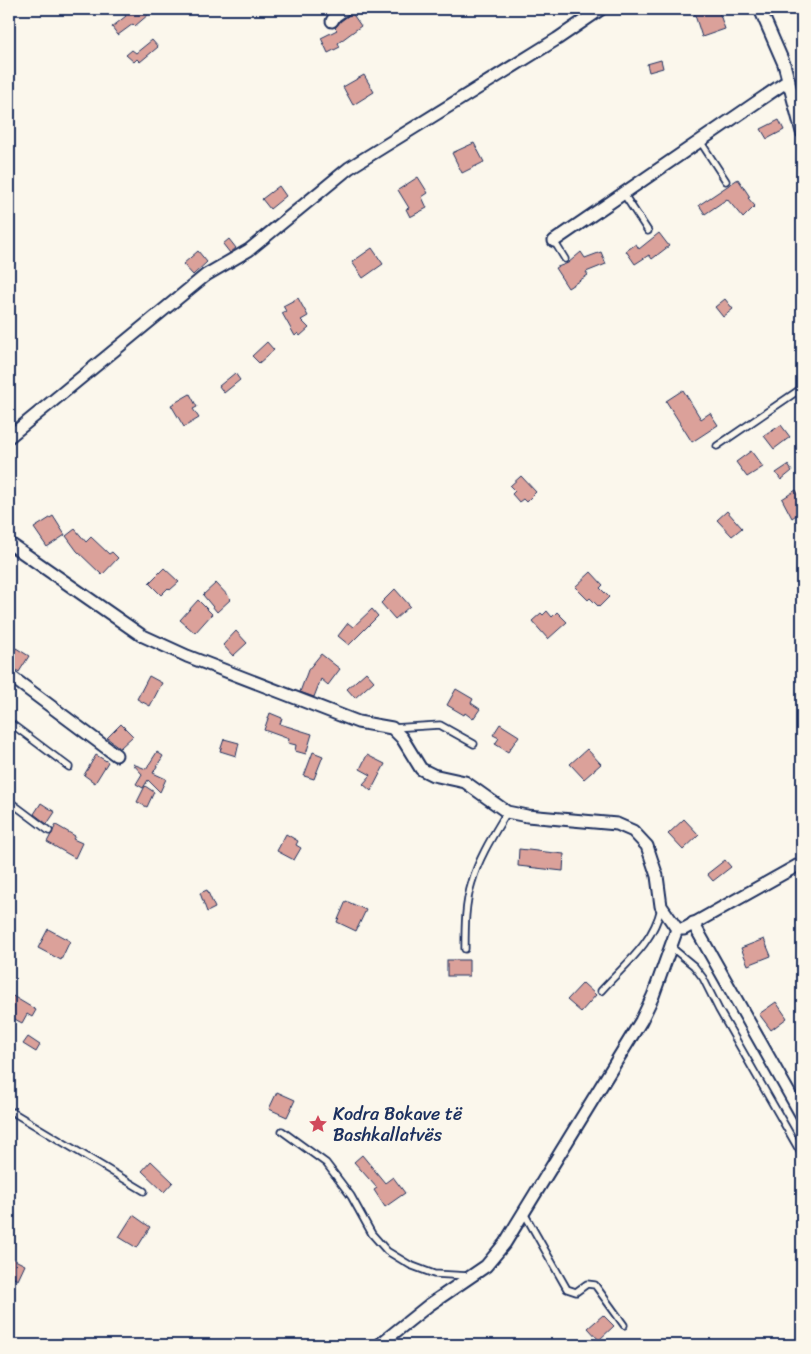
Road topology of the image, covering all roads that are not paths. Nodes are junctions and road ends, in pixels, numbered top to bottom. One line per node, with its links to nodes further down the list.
1 (345, 9): 4 (street)
2 (601, 9): 14 (street)
3 (760, 9): 5 (street)
4 (332, 21)
5 (789, 80): 6 (street); 7 (street)
6 (802, 132)
7 (700, 140): 8 (lane); 9 (street)
8 (726, 181)
9 (623, 194): 10 (lane); 11 (street)
10 (648, 231)
11 (554, 241): 12 (lane)
12 (565, 259)
13 (802, 388): 15 (lane)
14 (9, 437)
15 (717, 446)
16 (9, 543): 19 (street)
17 (9, 674): 21 (street)
18 (9, 722): 22 (lane)
19 (392, 728): 20 (lane); 24 (street)
20 (474, 744)
21 (116, 755)
22 (68, 767)
23 (9, 801): 25 (lane)
24 (507, 812): 27 (street); 31 (lane)
25 (49, 831)
26 (802, 863): 28 (street)
27 (661, 906): 29 (street); 32 (lane)
28 (694, 923): 29 (street); 34 (street)
29 (677, 929): 30 (street)
30 (671, 946): 36 (lane); 38 (street)
31 (464, 948)
32 (601, 991)
33 (9, 1110): 37 (lane)
34 (802, 1116)
35 (282, 1131): 39 (lane)
36 (802, 1155)
37 (144, 1191)
38 (523, 1211): 39 (street); 40 (lane)
39 (474, 1276): 41 (street)
40 (624, 1325)
41 (379, 1345)

